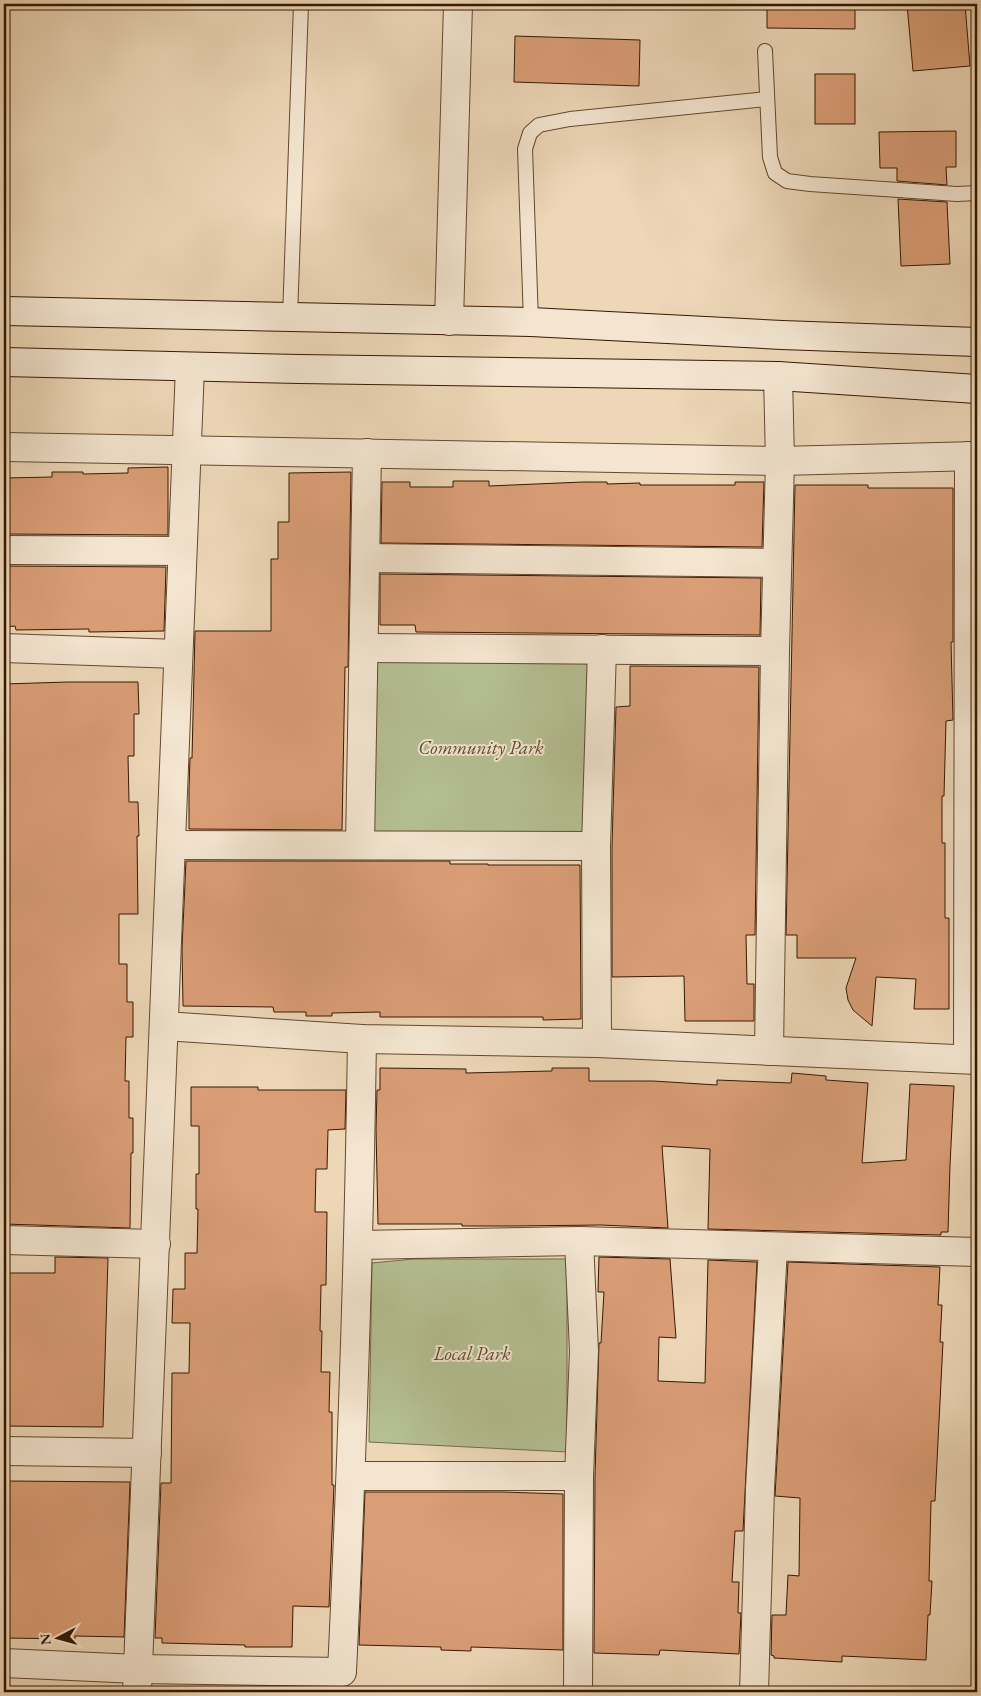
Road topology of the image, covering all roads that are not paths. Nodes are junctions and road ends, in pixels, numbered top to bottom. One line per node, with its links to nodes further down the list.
1 (301, 4): 7 (lane)
2 (458, 4): 8 (street)
3 (765, 51): 4 (lane)
4 (767, 99): 5 (lane); 9 (lane)
5 (977, 193)
6 (4, 312): 7 (street)
7 (290, 318): 8 (street)
8 (449, 321): 9 (street)
9 (531, 322): 10 (street)
10 (977, 342)
11 (4, 362): 12 (street)
12 (190, 367): 13 (street); 16 (street)
13 (778, 376): 14 (street); 19 (street)
14 (977, 389)
15 (4, 447): 16 (street)
16 (187, 450): 17 (street); 21 (street)
17 (367, 453): 19 (street); 22 (street)
18 (973, 456): 19 (street); 36 (street)
19 (780, 461): 23 (street)
20 (4, 550): 21 (street)
21 (182, 551): 28 (street)
22 (366, 558): 23 (street); 25 (street)
23 (777, 563): 27 (street)
24 (4, 648): 28 (street)
25 (364, 648): 26 (street); 30 (street)
26 (602, 650): 27 (street); 31 (street)
27 (775, 651): 35 (street)
28 (178, 654): 29 (street)
29 (172, 845): 30 (street); 32 (street)
30 (360, 845): 31 (street)
31 (596, 846): 34 (street)
32 (164, 1026): 33 (street); 39 (street)
33 (362, 1039): 34 (street); 40 (street)
34 (596, 1043): 35 (street)
35 (769, 1051): 36 (street)
36 (973, 1060)
37 (4, 1240): 39 (street)
38 (580, 1241): 40 (street); 41 (street); 46 (street)
39 (156, 1244): 44 (street)
40 (358, 1245): 45 (street)
41 (773, 1247): 42 (street); 50 (street)
42 (977, 1252)
43 (4, 1450): 44 (street)
44 (148, 1453): 48 (street)
45 (351, 1476): 46 (street); 48 (street)
46 (579, 1476): 49 (street)
47 (4, 1663): 48 (street)
48 (137, 1680)
49 (578, 1692)
50 (754, 1692)

